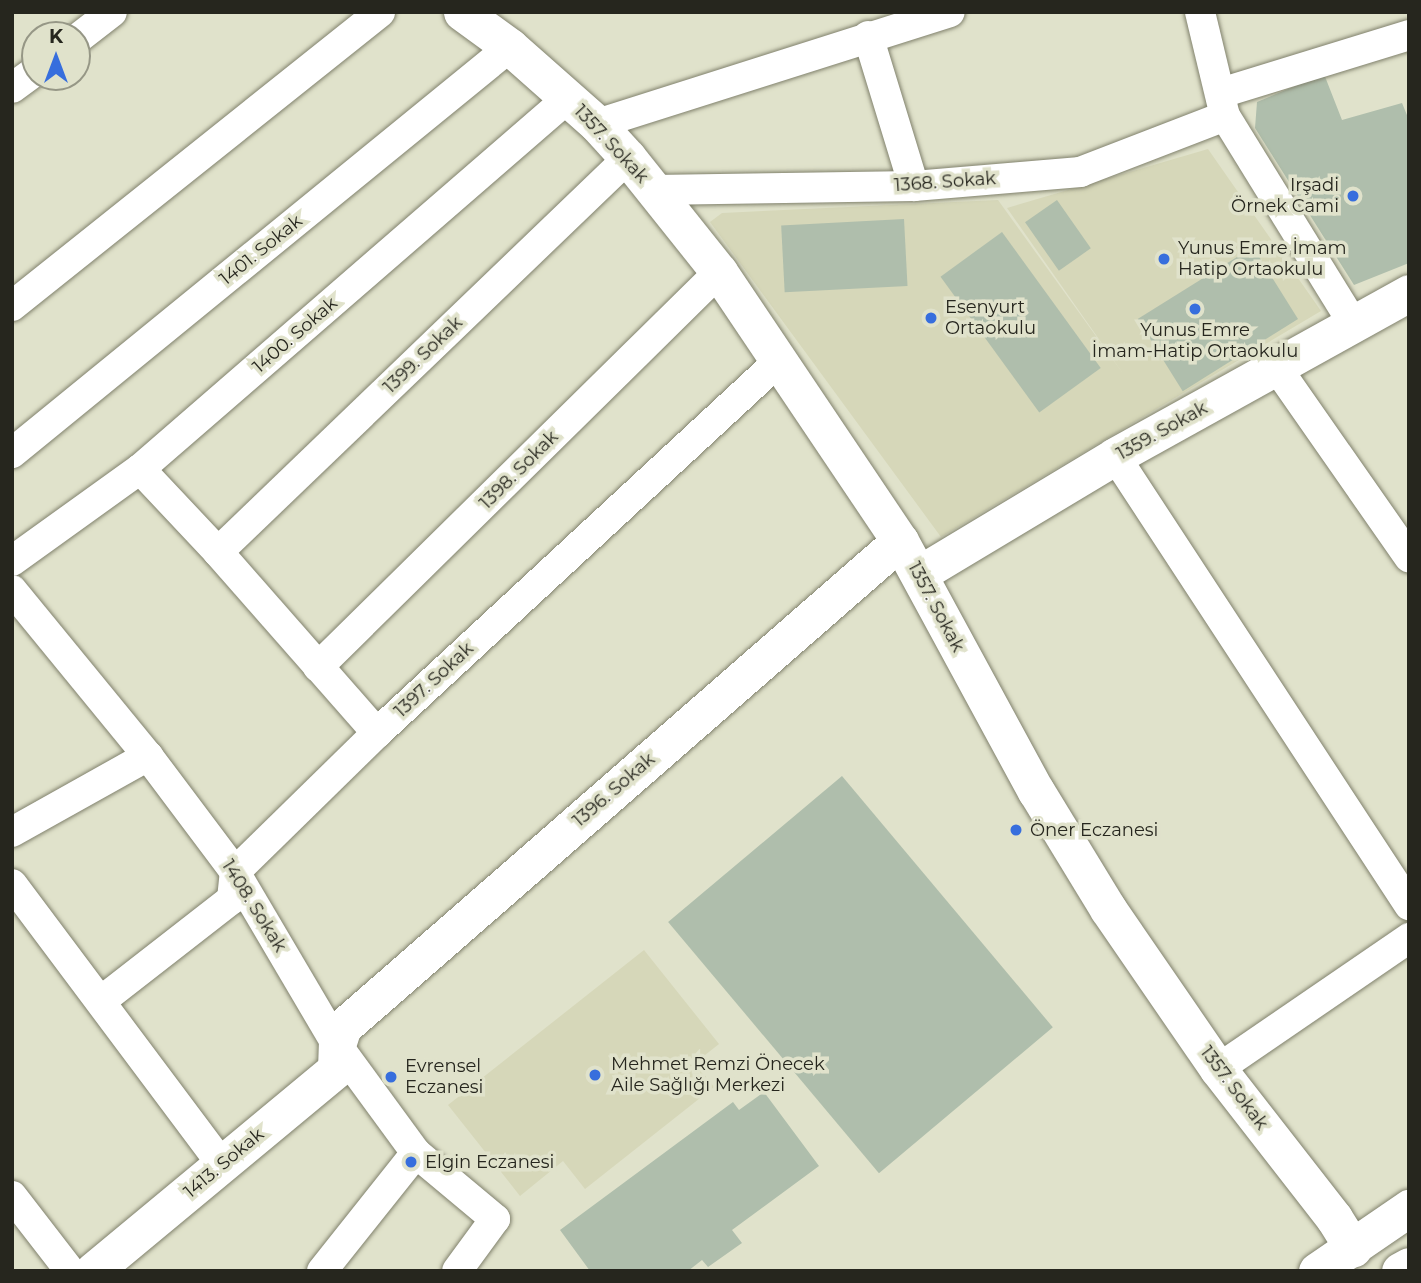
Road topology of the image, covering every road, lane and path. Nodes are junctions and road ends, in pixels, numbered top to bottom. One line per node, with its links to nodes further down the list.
1 (112, 12): 6 (street)
2 (380, 12): 18 (street)
3 (462, 12): 9 (street, 1357. Sokak)
4 (950, 12): 8 (street)
5 (1200, 12): 11 (street)
6 (91, 28)
7 (1409, 35): 11 (street, 1368. Sokak)
8 (868, 36): 12 (street); 14 (street)
9 (510, 47): 10 (street, 1357. Sokak); 22 (street, 1401. Sokak)
10 (568, 98): 12 (street, 1357. Sokak); 24 (street, 1400. Sokak)
11 (1223, 105): 14 (street, 1368. Sokak); 19 (street)
12 (597, 124): 13 (street, 1357. Sokak)
13 (628, 158): 15 (street, 1357. Sokak); 26 (street, 1399. Sokak)
14 (914, 186): 15 (street, 1368. Sokak)
15 (653, 190): 16 (street, 1357. Sokak)
16 (719, 272): 20 (street, 1357. Sokak); 31 (street, 1398. Sokak)
17 (1408, 295): 19 (street, 1359. Sokak)
18 (12, 306)
19 (1353, 323): 21 (street, 1359. Sokak)
20 (779, 360): 25 (street, 1357. Sokak); 32 (street, 1397. Sokak)
21 (1277, 368): 23 (street, 1359. Sokak); 27 (street)
22 (12, 453)
23 (1115, 456): 29 (street, 1359. Sokak); 37 (street)
24 (140, 469): 26 (street); 28 (street, 1400. Sokak)
25 (900, 541): 29 (street, 1357. Sokak); 40 (street, 1396. Sokak)
26 (218, 552): 31 (street)
27 (1409, 557)
28 (12, 561)
29 (919, 574): 41 (street, 1357. Sokak)
30 (12, 590): 33 (street, 1408. Sokak)
31 (318, 667): 32 (street)
32 (377, 733): 35 (street, 1397. Sokak)
33 (148, 756): 34 (street); 35 (street, 1408. Sokak)
34 (12, 832)
35 (235, 872): 39 (street, 1397. Sokak); 40 (street, 1408. Sokak)
36 (12, 884): 39 (street)
37 (1409, 905)
38 (1409, 937): 41 (street)
39 (100, 1001): 43 (street)
40 (337, 1045): 42 (street, 1408. Sokak); 43 (street, 1413. Sokak)
41 (1218, 1069): 46 (street, 1357. Sokak)
42 (416, 1153): 50 (street); 51 (street, 1408. Sokak)
43 (222, 1165): 49 (street, 1413. Sokak)
44 (1409, 1208): 46 (street)
45 (17, 1213): 48 (street)
46 (1353, 1248): 52 (street)
47 (1409, 1266): 53 (street)
48 (70, 1271)
49 (93, 1271)
50 (322, 1271)
51 (457, 1271)
52 (1317, 1271)
53 (1400, 1271)

